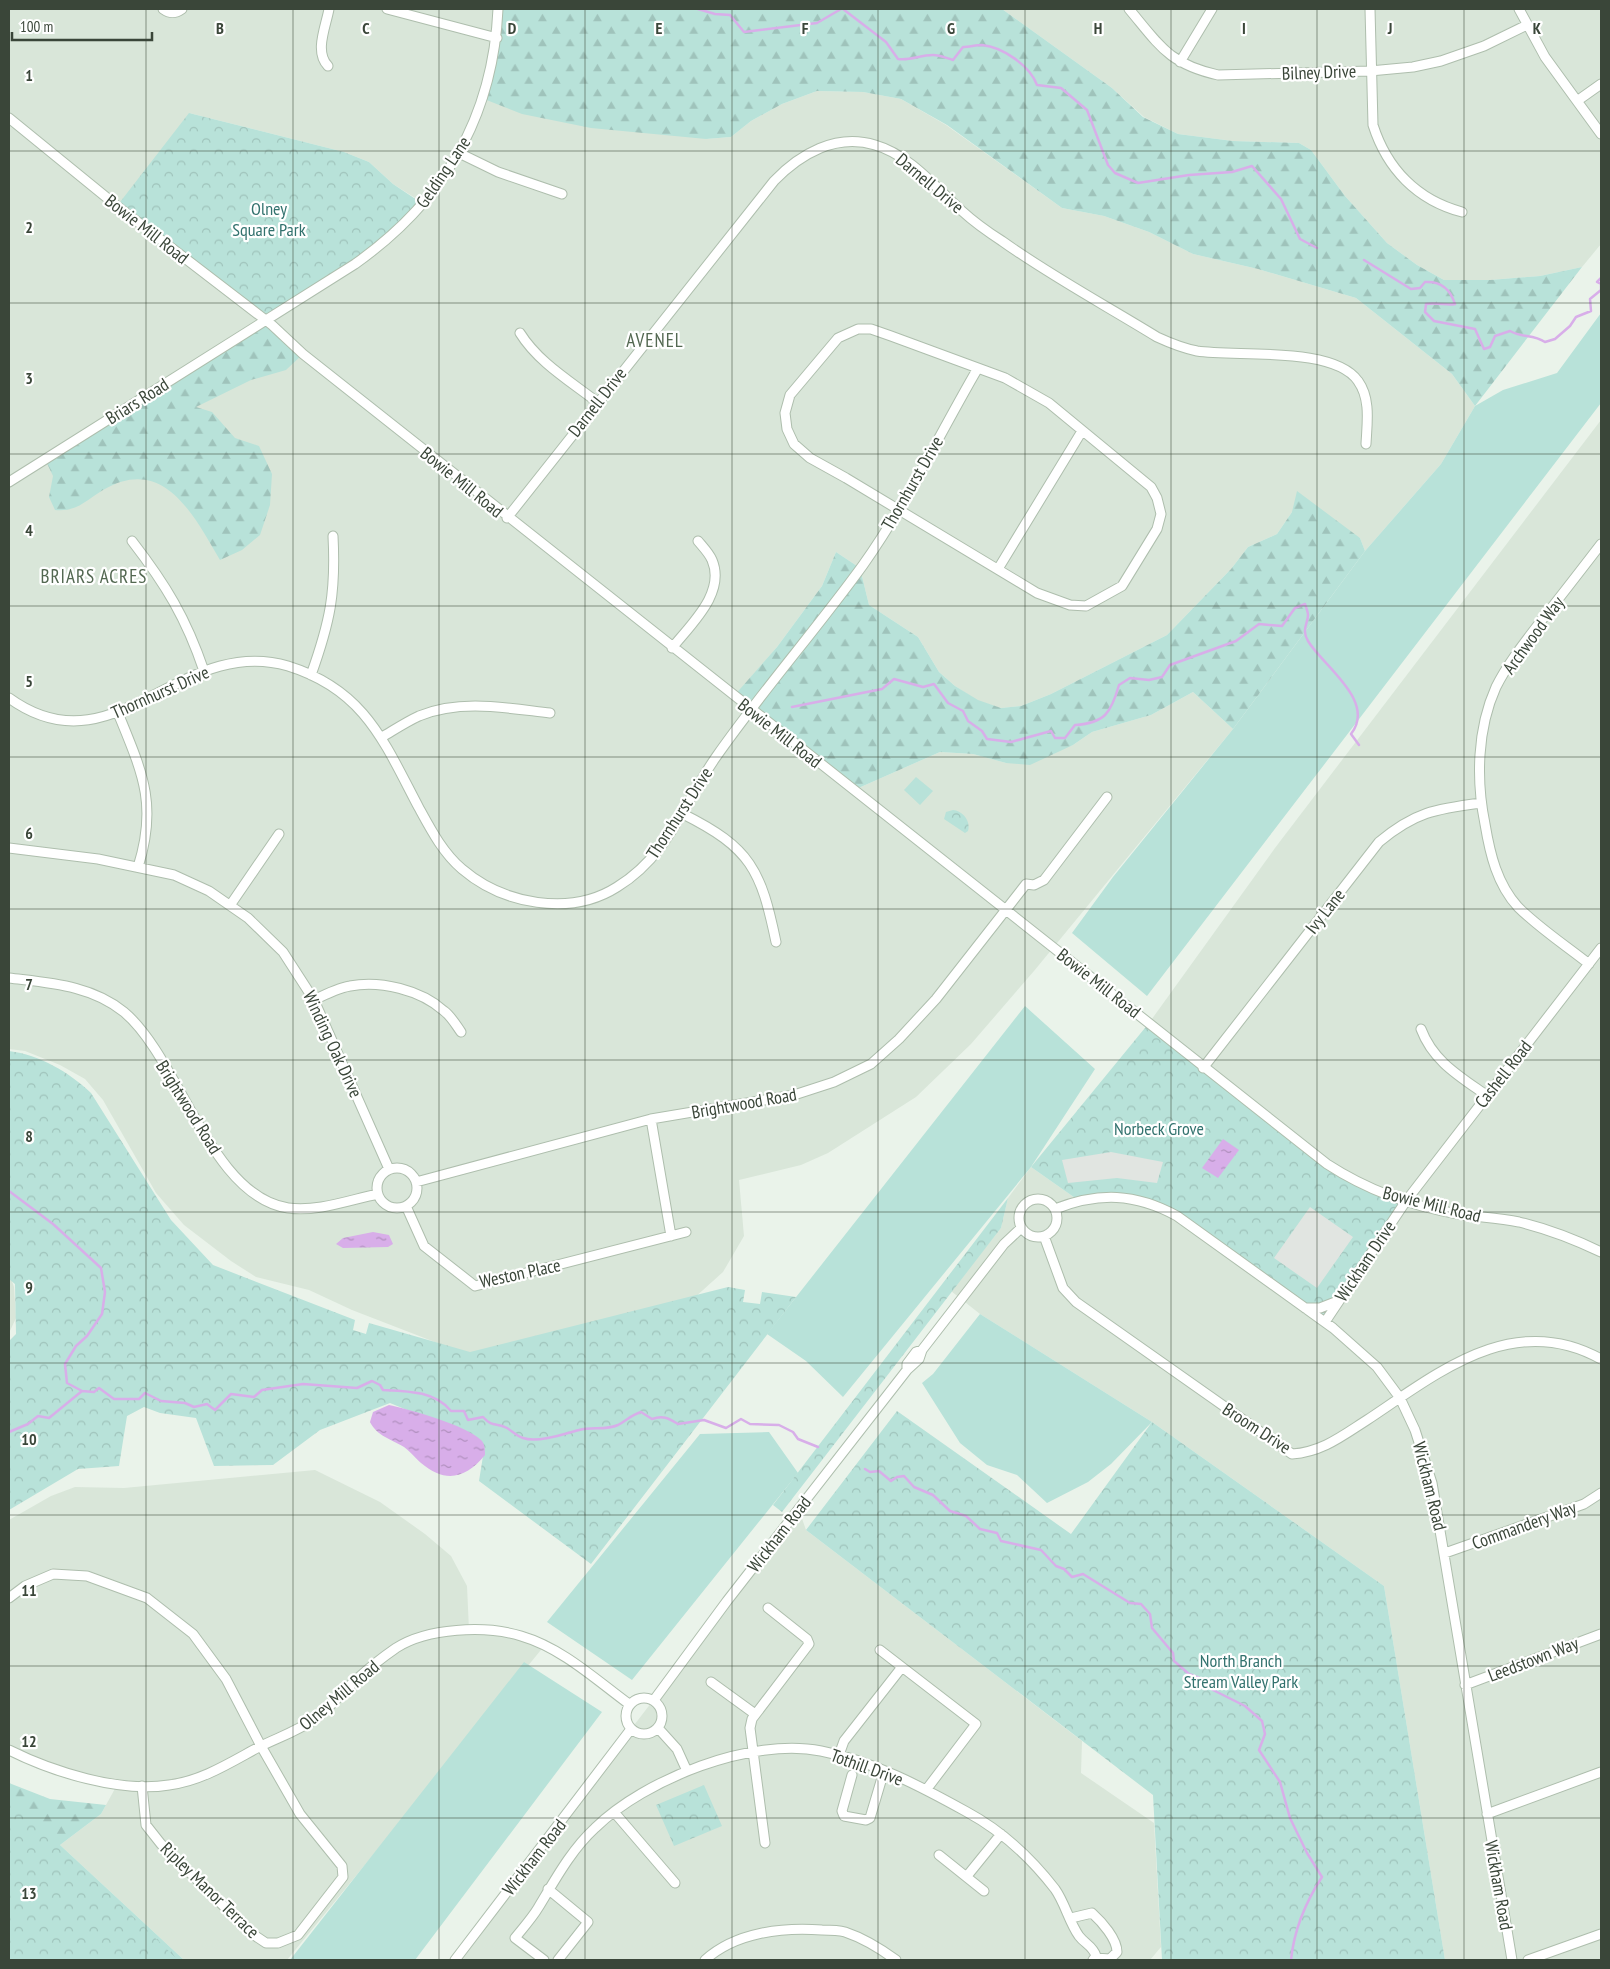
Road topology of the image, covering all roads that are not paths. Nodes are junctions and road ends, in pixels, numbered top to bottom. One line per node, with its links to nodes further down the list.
1 (163, 9): 2 (street)
2 (182, 9)
3 (330, 9): 13 (street)
4 (387, 9): 11 (street)
5 (498, 9): 11 (street, Gelding Lane)
6 (1130, 9): 12 (street, Bilney Drive)
7 (1212, 9): 12 (street)
8 (1370, 9): 14 (street)
9 (1519, 9): 10 (street)
10 (1527, 26): 14 (street, Bilney Drive); 16 (street)
11 (497, 38): 19 (street, Gelding Lane)
12 (1180, 62): 14 (street, Bilney Drive)
13 (328, 66)
14 (1370, 71): 21 (street)
15 (1601, 84): 16 (street)
16 (1577, 101): 18 (street)
17 (9, 118): 22 (street, Bowie Mill Road)
18 (1601, 134)
19 (459, 153): 20 (street); 22 (street, Gelding Lane)
20 (562, 194)
21 (1462, 212)
22 (264, 320): 28 (street, Briars Road); 30 (street, Bowie Mill Road)
23 (520, 333): 25 (street)
24 (978, 368): 26 (street); 29 (street, Thornhurst Drive); 29 (street)
25 (597, 402): 27 (street, Darnell Drive); 30 (street, Darnell Drive)
26 (1082, 431): 35 (street); 35 (street)
27 (1366, 444)
28 (9, 482)
29 (898, 509): 35 (street); 40 (street, Thornhurst Drive)
30 (507, 518): 36 (street, Bowie Mill Road)
31 (333, 536): 38 (street)
32 (698, 541): 36 (street)
33 (132, 542): 37 (street)
34 (1601, 544): 45 (street, Archwood Way)
35 (998, 569)
36 (672, 648): 40 (street, Bowie Mill Road)
37 (204, 670): 38 (street, Thornhurst Drive); 42 (street, Thornhurst Drive)
38 (311, 675): 43 (street, Thornhurst Drive)
39 (9, 698): 42 (street, Thornhurst Drive)
40 (750, 710): 46 (street, Thornhurst Drive); 51 (street, Bowie Mill Road)
41 (550, 712): 43 (street)
42 (118, 713): 49 (street)
43 (382, 737): 46 (street, Thornhurst Drive)
44 (1107, 797): 51 (street, Brightwood Road)
45 (1481, 803): 54 (street, Archwood Way); 59 (street, Ivy Lane)
46 (683, 814): 52 (street)
47 (279, 834): 50 (street)
48 (9, 848): 49 (street, Winding Oak Drive)
49 (138, 867): 50 (street, Winding Oak Drive)
50 (231, 904): 56 (street, Winding Oak Drive)
51 (1005, 910): 59 (street, Bowie Mill Road); 61 (street, Brightwood Road)
52 (776, 942)
53 (1601, 948): 54 (street, Cashell Road)
54 (1589, 964): 60 (street, Cashell Road)
55 (9, 978): 64 (street, Brightwood Road)
56 (314, 1000): 58 (street); 62 (street, Winding Oak Drive)
57 (1421, 1029): 60 (street)
58 (461, 1032)
59 (1203, 1068): 65 (street, Bowie Mill Road)
60 (1486, 1095): 65 (street, Cashell Road)
61 (651, 1119): 63 (street, Brightwood Road); 70 (street)
62 (389, 1169): 63 (street); 64 (street)
63 (416, 1182): 66 (street)
64 (378, 1194): 66 (street)
65 (1406, 1201): 72 (street, Bowie Mill Road); 73 (street, Wickham Drive)
66 (406, 1206): 70 (street, Weston Place)
67 (1055, 1209): 68 (street); 71 (street); 74 (street, Wickham Road)
68 (1021, 1228): 71 (street); 87 (street, Wickham Road)
69 (686, 1232): 70 (street, Weston Place)
70 (671, 1236)
71 (1044, 1236): 77 (street, Broom Drive)
72 (1601, 1252)
73 (1340, 1299): 74 (street); 75 (street, Wickham Drive)
74 (1305, 1308): 75 (street, Wickham Road)
75 (1325, 1322): 77 (street, Wickham Road)
76 (1601, 1359): 77 (street, Broom Drive)
77 (1400, 1398): 79 (street, Wickham Road)
78 (1601, 1493): 79 (street, Commandery Way)
79 (1445, 1553): 86 (street, Wickham Road)
80 (9, 1598): 92 (street, Ripley Manor Terrace)
81 (768, 1608): 89 (street)
82 (1601, 1634): 86 (street, Leedstown Way)
83 (880, 1650): 84 (street)
84 (902, 1667): 95 (street); 101 (street)
85 (711, 1682): 89 (street)
86 (1465, 1685): 103 (street, Wickham Road)
87 (654, 1700): 88 (street); 90 (street)
88 (629, 1704): 91 (street); 92 (street, Olney Mill Road)
89 (755, 1714): 94 (street)
90 (658, 1728): 91 (street); 96 (street)
91 (631, 1730): 114 (street, Wickham Road)
92 (261, 1746): 100 (street, Olney Mill Road); 100 (street, Ripley Manor Terrace)
93 (9, 1750): 100 (street, Olney Mill Road)
94 (753, 1753): 95 (street, Tothill Drive); 96 (street, Tothill Drive); 105 (street)
95 (839, 1755): 97 (street, Tothill Drive)
96 (687, 1771): 102 (street, Tothill Drive)
97 (884, 1771): 99 (street); 101 (street, Tothill Drive)
98 (1601, 1772): 103 (street)
99 (852, 1775)
100 (142, 1786)
101 (926, 1790): 104 (street, Tothill Drive)
102 (614, 1812): 108 (street); 109 (street, Tothill Drive)
103 (1487, 1814): 119 (street, Wickham Road)
104 (1001, 1834): 107 (street); 111 (street, Tothill Drive)
105 (765, 1843)
106 (939, 1855): 107 (street)
107 (967, 1876): 110 (street)
108 (675, 1883)
109 (548, 1889): 115 (street, Tothill Drive); 116 (street)
110 (984, 1891)
111 (1070, 1918): 113 (street, Tothill Drive); 113 (street)
112 (1601, 1934): 120 (street)
113 (1094, 1959)
114 (455, 1960)
115 (544, 1960)
116 (558, 1960)
117 (705, 1960): 118 (street)
118 (896, 1960)
119 (1512, 1960)
120 (1528, 1960)

